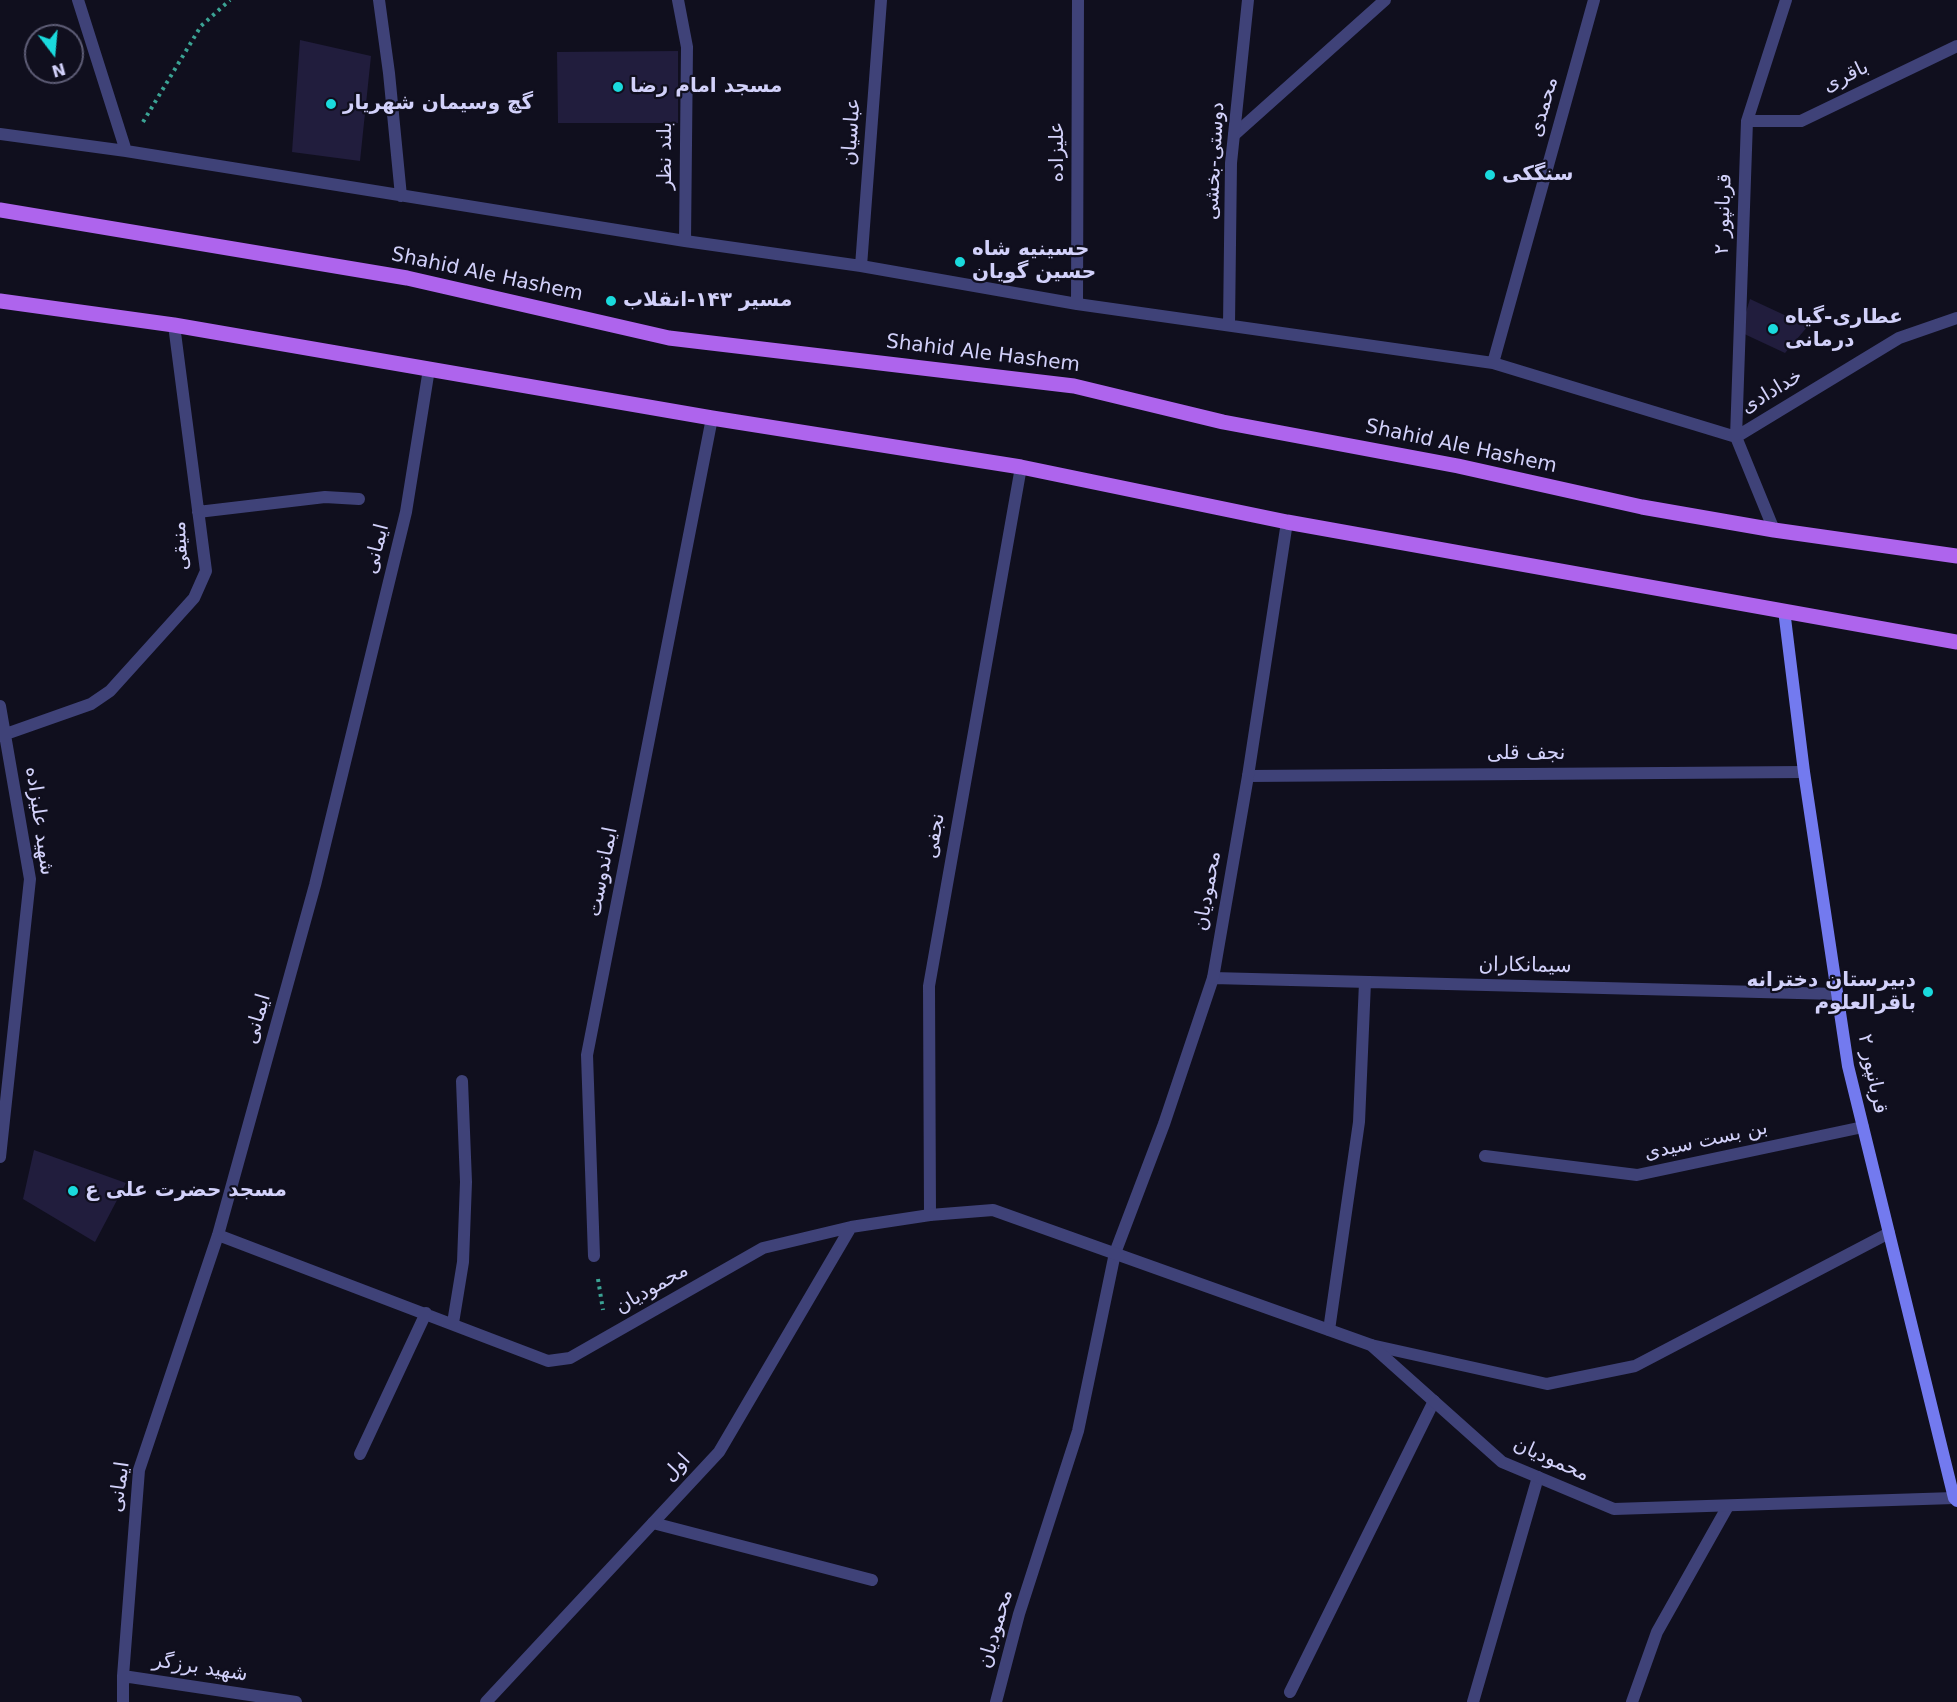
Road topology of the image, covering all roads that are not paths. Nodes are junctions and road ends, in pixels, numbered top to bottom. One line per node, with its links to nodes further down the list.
1 (78, 0): 14 (street)
2 (379, 0): 15 (street)
3 (678, 0): 17 (street, بلند نظر)
4 (881, 0): 18 (street, عباسیان)
5 (1078, 0): 20 (street, علیزاده)
6 (1248, 0): 13 (street, دوستی-بخشی)
7 (1385, 0): 13 (street)
8 (1594, 0): 24 (street, محمدی)
9 (1786, 0): 11 (street, قربانپور ۲)
10 (1957, 46): 11 (street, باقری)
11 (1747, 122): 27 (street, قربانپور ۲)
12 (0, 134): 14 (street)
13 (1234, 135): 23 (street, دوستی-بخشی)
14 (126, 151): 15 (street)
15 (401, 196): 17 (street)
16 (0, 210): 32 (main road, Shahid Ale Hashem)
17 (685, 241): 18 (street)
18 (861, 266): 20 (street)
19 (0, 301): 22 (main road)
20 (1077, 304): 23 (street)
21 (1957, 318): 27 (street, خدادادی)
22 (174, 325): 25 (main road); 30 (street, منیقی)
23 (1229, 326): 24 (street)
24 (1492, 363): 27 (street)
25 (429, 369): 26 (main road); 50 (street, ایمانی)
26 (712, 418): 28 (main road); 52 (street, ایماندوست)
27 (1736, 436): 32 (street)
28 (1021, 467): 31 (main road); 47 (street, نجفی)
29 (359, 499): 30 (street)
30 (198, 512): 37 (street, منیقی)
31 (1287, 522): 34 (main road); 39 (street, محمودیان)
32 (1774, 530): 33 (main road, Shahid Ale Hashem)
33 (1957, 556)
34 (1784, 610): 35 (main road); 38 (street, قربانپور ۲)
35 (1957, 642)
36 (0, 706): 37 (street, شهید علیزاده)
37 (3, 735): 46 (street, شهید علیزاده)
38 (1804, 771): 39 (street, نجف قلی); 42 (street, قربانپور ۲)
39 (1248, 776): 40 (street, محمودیان)
40 (1213, 978): 41 (street, سیمانکاران); 51 (street, محمودیان)
41 (1365, 982): 42 (street, سیمانکاران); 55 (street)
42 (1837, 994): 44 (street, قربانپور ۲)
43 (462, 1080): 54 (street)
44 (1863, 1127): 45 (street, بن بست سیدی); 49 (street, قربانپور ۲)
45 (1485, 1156)
46 (0, 1157)
47 (930, 1215): 48 (street, محمودیان); 51 (street, محمودیان)
48 (851, 1227): 54 (street, محمودیان); 62 (street, اول)
49 (1889, 1233): 56 (street); 60 (street, قربانپور ۲)
50 (218, 1235): 53 (street, محمودیان); 64 (street, ایمانی)
51 (1115, 1253): 55 (street, محمودیان); 69 (street, محمودیان)
52 (594, 1256)
53 (426, 1313): 54 (street, محمودیان); 58 (street)
54 (453, 1323)
55 (1329, 1330): 56 (street, محمودیان)
56 (1371, 1345): 57 (street, محمودیان)
57 (1434, 1401): 59 (street, محمودیان); 65 (street)
58 (360, 1454)
59 (1538, 1477): 61 (street, محمودیان); 70 (street)
60 (1956, 1499): 61 (street, محمودیان)
61 (1728, 1506): 71 (street)
62 (653, 1523): 63 (street); 68 (street, اول)
63 (873, 1580)
64 (123, 1676): 66 (street, شهید برزگر); 67 (street, شهید برزگر)
65 (1290, 1692)
66 (123, 1702)
67 (296, 1702)
68 (486, 1702)
69 (996, 1702)
70 (1473, 1702)
71 (1632, 1702)

